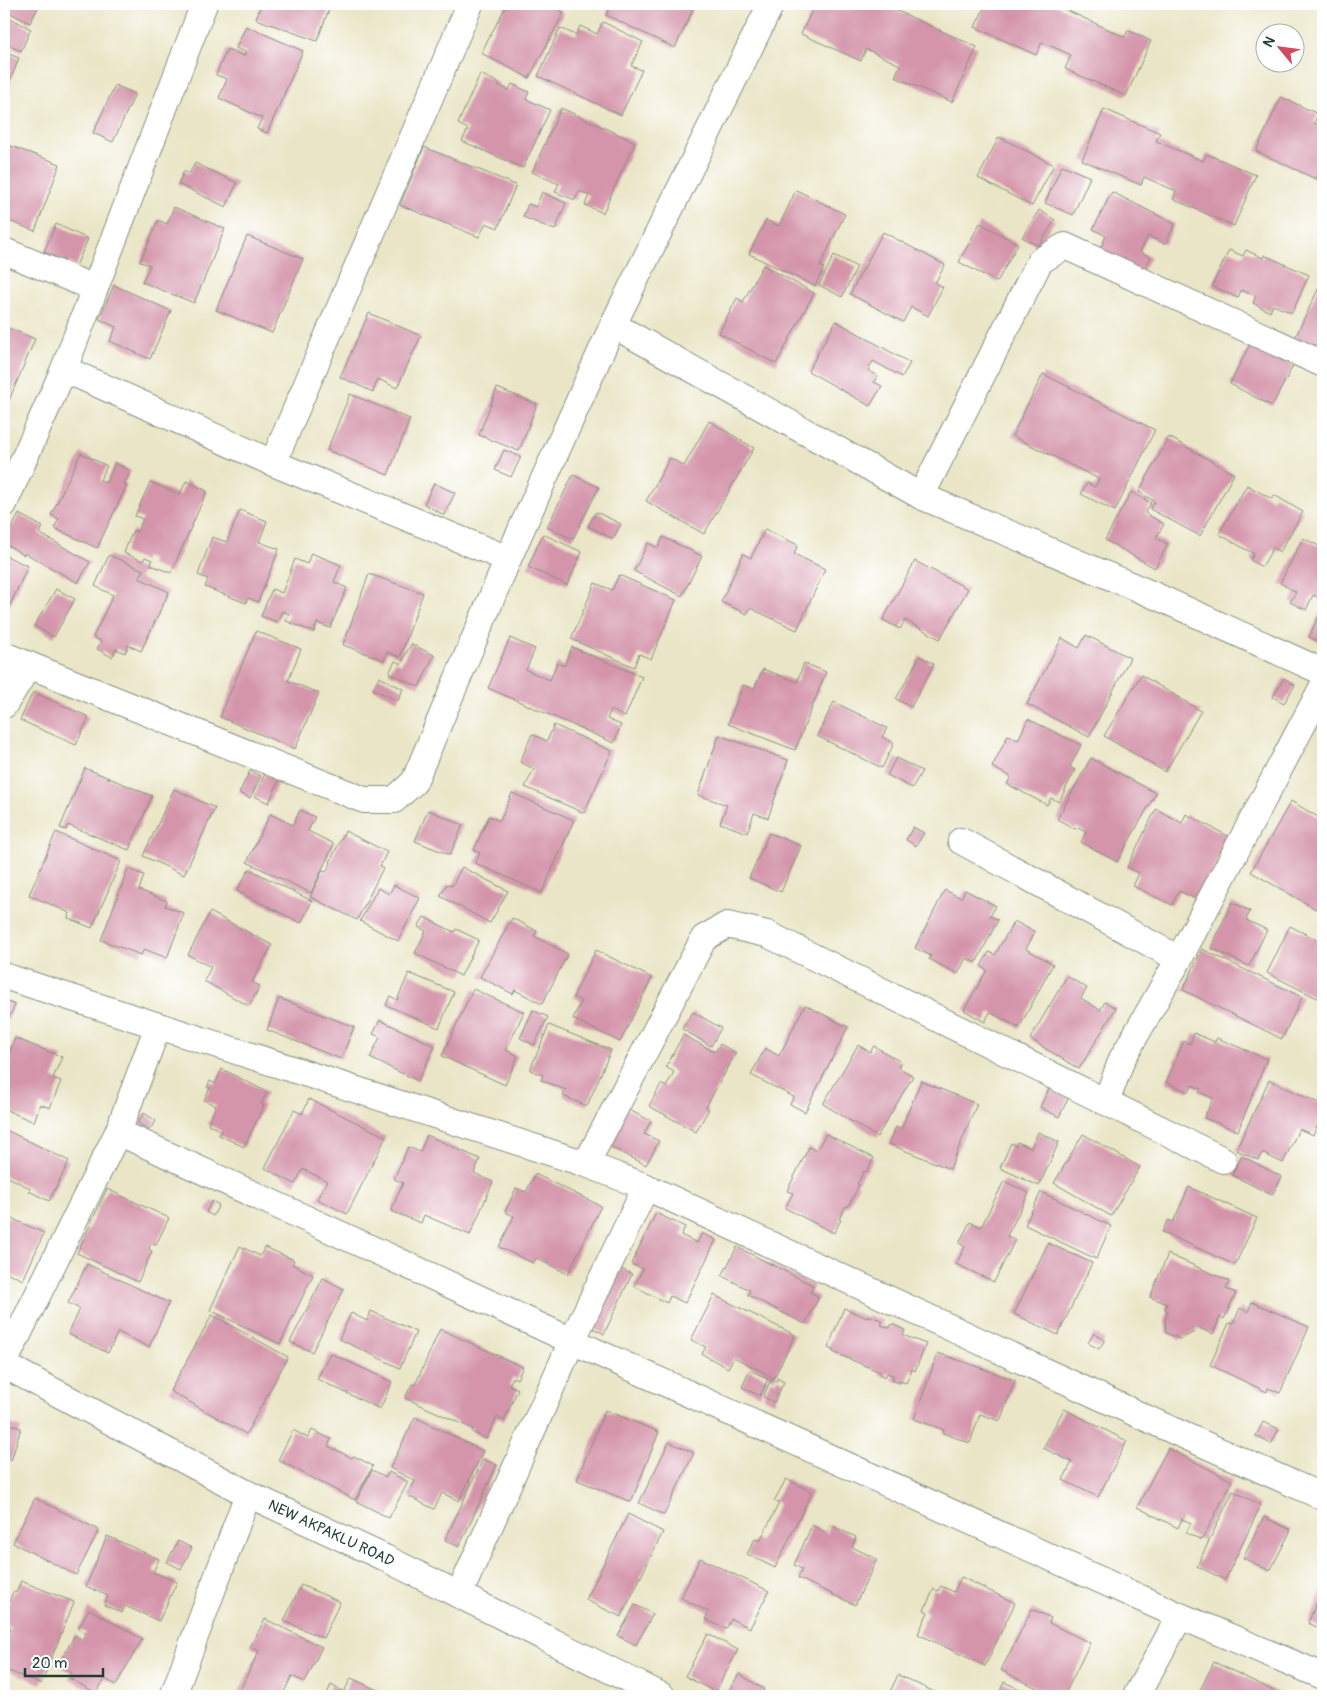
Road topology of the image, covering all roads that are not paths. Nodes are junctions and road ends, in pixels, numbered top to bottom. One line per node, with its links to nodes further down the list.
1 (204, 4): 5 (street)
2 (470, 4): 9 (street)
3 (771, 4): 6 (street)
4 (4, 251): 5 (street)
5 (94, 288): 8 (street)
6 (613, 325): 10 (street); 12 (street)
7 (1323, 364): 10 (street)
8 (64, 369): 9 (street); 11 (street)
9 (273, 463): 12 (street)
10 (921, 496): 15 (street)
11 (4, 504)
12 (508, 559): 14 (street)
13 (4, 655): 14 (street)
14 (29, 665): 17 (street)
15 (1323, 672)
16 (1323, 686): 19 (street)
17 (4, 706)
18 (961, 841): 19 (street)
19 (1179, 959): 22 (street)
20 (4, 976): 21 (street)
21 (158, 1026): 23 (street); 25 (street)
22 (1106, 1102): 24 (street); 25 (street)
23 (118, 1132): 27 (street); 28 (street)
24 (1223, 1160)
25 (586, 1164): 26 (street)
26 (646, 1187): 27 (street); 30 (street)
27 (572, 1341): 31 (street); 32 (street)
28 (4, 1364): 29 (street, NEW AKPAKLU ROAD)
29 (248, 1494): 31 (street, NEW AKPAKLU ROAD); 34 (street)
30 (1323, 1497)
31 (459, 1596): 35 (street, NEW AKPAKLU ROAD)
32 (1180, 1616): 33 (street); 36 (street)
33 (1323, 1676)
34 (174, 1696)
35 (662, 1696)
36 (1136, 1696)

